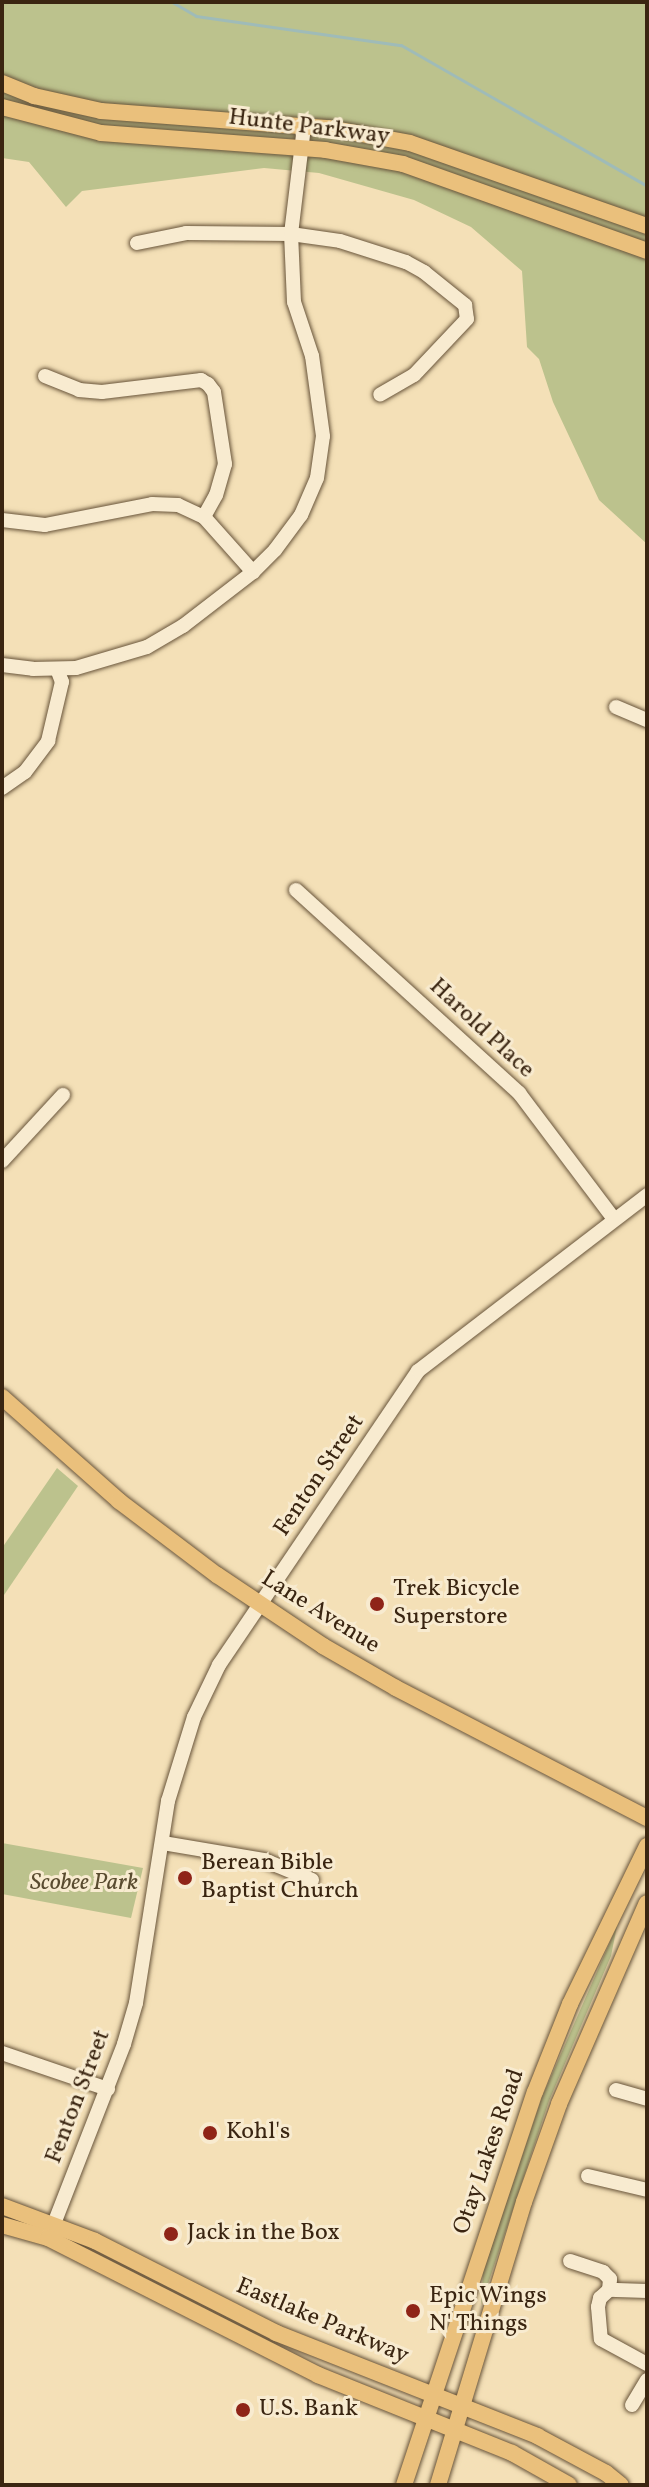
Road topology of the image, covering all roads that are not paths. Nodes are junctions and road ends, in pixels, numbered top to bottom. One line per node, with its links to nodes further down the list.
1 (2, 83): 3 (main road, Hunte Parkway)
2 (2, 107): 4 (main road, Hunte Parkway)
3 (304, 126): 4 (street); 5 (main road, Hunte Parkway)
4 (302, 148): 6 (street); 8 (main road, Hunte Parkway)
5 (647, 226)
6 (291, 234): 7 (street); 10 (street); 13 (street)
7 (137, 243)
8 (647, 251)
9 (45, 376): 11 (street)
10 (380, 395)
11 (204, 517): 12 (street); 13 (street)
12 (2, 520)
13 (253, 572): 15 (street)
14 (2, 665): 15 (street)
15 (57, 669): 18 (street)
16 (616, 707): 17 (street)
17 (647, 720)
18 (2, 788)
19 (296, 890): 23 (street, Harold Place)
20 (63, 1095): 21 (street)
21 (2, 1161)
22 (647, 1195): 23 (street, Fenton Street)
23 (614, 1219): 25 (street, Fenton Street)
24 (2, 1397): 25 (main road, Lane Avenue)
25 (260, 1603): 26 (main road, Lane Avenue); 27 (street, Fenton Street)
26 (647, 1818)
27 (163, 1843): 29 (street); 32 (street, Fenton Street)
28 (647, 1846): 45 (main road, Otay Lakes Road)
29 (312, 1880)
30 (647, 1903): 46 (main road, Otay Lakes Road)
31 (2, 2053): 32 (street)
32 (108, 2089): 39 (street, Fenton Street)
33 (616, 2090): 34 (street)
34 (647, 2099)
35 (588, 2176): 36 (street)
36 (647, 2190)
37 (2, 2206): 39 (main road, Eastlake Parkway)
38 (2, 2225): 39 (main road, Eastlake Parkway)
39 (51, 2231): 45 (main road, Eastlake Parkway); 48 (main road, Eastlake Parkway)
40 (570, 2261): 41 (street)
41 (609, 2290): 42 (street); 43 (street)
42 (647, 2291)
43 (647, 2364)
44 (647, 2380): 47 (street)
45 (435, 2394): 46 (main road, Eastlake Parkway); 48 (main road, Otay Lakes Road)
46 (462, 2405): 49 (main road, Otay Lakes Road); 53 (main road, Eastlake Parkway)
47 (632, 2405)
48 (426, 2419): 49 (main road, Eastlake Parkway); 50 (main road, Otay Lakes Road)
49 (455, 2430): 51 (main road, Otay Lakes Road); 52 (main road, Eastlake Parkway)
50 (404, 2485)
51 (438, 2485)
52 (569, 2485)
53 (621, 2485)

